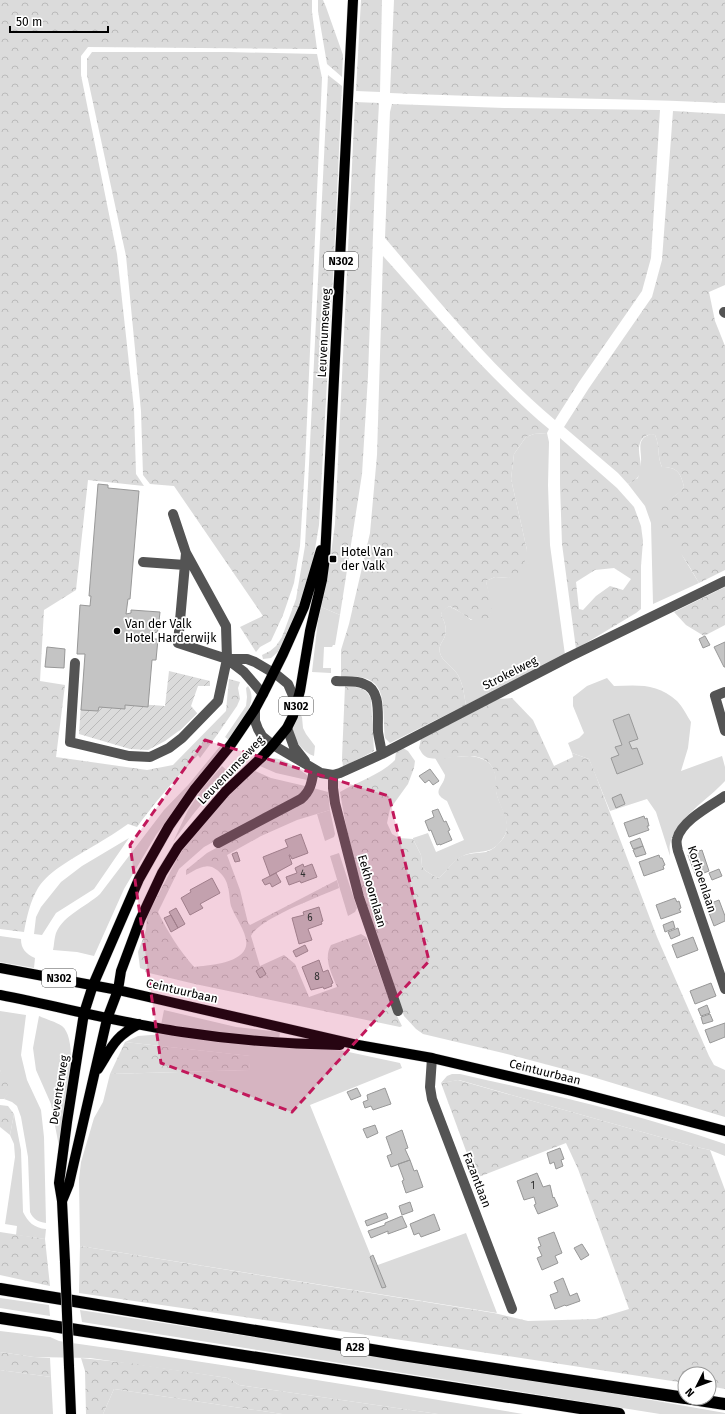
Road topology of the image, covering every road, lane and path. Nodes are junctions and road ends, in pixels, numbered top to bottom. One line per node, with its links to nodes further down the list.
1 (353, 0): 3 (main road, Leuvenumseweg / N302)
2 (173, 514): 4 (street)
3 (328, 523): 10 (main road, Leuvenumseweg / N302); 14 (main road, Leuvenumseweg / N302)
4 (186, 553): 6 (street); 8 (street)
5 (143, 562): 6 (street)
6 (185, 565): 8 (street)
7 (725, 581): 19 (street, Strokelweg)
8 (227, 659): 9 (street); 10 (street); 13 (street)
9 (75, 663)
10 (274, 673): 13 (main road, Leuvenumseweg / N302); 14 (street)
11 (336, 681): 19 (street)
12 (725, 692): 17 (street)
13 (263, 694): 15 (main road, Leuvenumseweg / N302)
14 (297, 705): 16 (main road, Leuvenumseweg / N302)
15 (256, 709): 18 (street); 25 (main road, Leuvenumseweg / N302)
16 (287, 728): 18 (main road, Leuvenumseweg / N302); 20 (street)
17 (725, 731)
18 (273, 745): 20 (street); 26 (main road, Leuvenumseweg / N302)
19 (382, 754): 21 (street, Strokelweg)
20 (310, 766): 21 (street); 23 (street)
21 (333, 775): 29 (street, Eekhoornlaan)
22 (725, 796): 27 (street, Korhoenlaan)
23 (218, 843)
24 (0, 968): 25 (main road, Ceintuurbaan / N302)
25 (93, 985): 26 (main road, Ceintuurbaan / N302); 30 (main road, Deventerweg / N302)
26 (118, 990): 31 (main road, Leuvenumseweg / N302); 33 (main road, Ceintuurbaan)
27 (725, 990)
28 (0, 996): 30 (main road, Ceintuurbaan / N302)
29 (398, 1011)
30 (84, 1013): 31 (main road, Ceintuurbaan / N302); 37 (main road, Deventerweg)
31 (107, 1018): 32 (main road, Ceintuurbaan); 35 (main road, Deventerweg)
32 (139, 1024): 33 (main road, Ceintuurbaan); 35 (main road)
33 (358, 1046): 34 (main road, Ceintuurbaan)
34 (432, 1058): 36 (main road, Ceintuurbaan); 39 (street, Fazantlaan)
35 (93, 1078): 37 (main road, Deventerweg)
36 (725, 1131)
37 (62, 1201): 42 (main road, Deventerweg, bridge)
38 (0, 1289): 41 (highway, A28)
39 (512, 1309)
40 (0, 1318): 43 (highway, A28)
41 (677, 1397)
42 (71, 1414)
43 (619, 1414)

